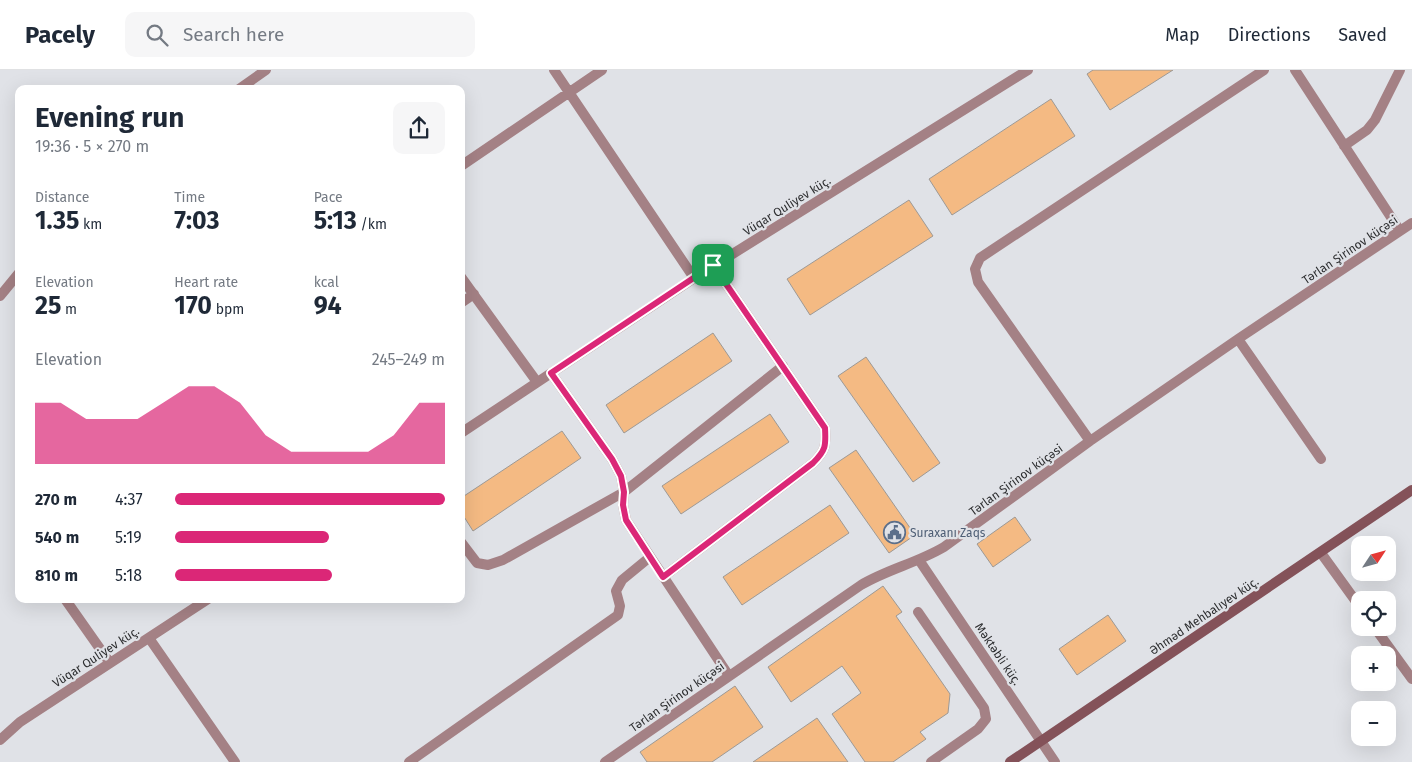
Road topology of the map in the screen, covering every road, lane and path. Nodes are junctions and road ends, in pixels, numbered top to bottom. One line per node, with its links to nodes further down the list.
1 (266, 70): 8 (street)
2 (554, 70): 9 (street)
3 (602, 70): 9 (street)
4 (1028, 70): 14 (street, Vüqar Quliyev küç.)
5 (1264, 70): 26 (street)
6 (1295, 70): 10 (street)
7 (1400, 70): 10 (street)
8 (245, 85)
9 (569, 92): 11 (street); 16 (street)
10 (1344, 146): 13 (street)
11 (465, 163)
12 (1412, 223): 13 (street, Tərlan Şirinov küçəsi)
13 (1400, 232): 21 (street, Tərlan Şirinov küçəsi)
14 (713, 265): 16 (street, Vüqar Quliyev küç.); 22 (street)
15 (15, 278): 19 (street)
16 (694, 278): 23 (street, Vüqar Quliyev küç.)
17 (465, 282): 18 (street)
18 (474, 294): 20 (street); 24 (street)
19 (0, 296)
20 (465, 300)
21 (1238, 339): 26 (street, Tərlan Şirinov küçəsi); 27 (street)
22 (782, 366): 29 (street); 34 (street)
23 (551, 373): 24 (street, Vüqar Quliyev küç.); 29 (street)
24 (537, 382): 25 (street, Vüqar Quliyev küç.)
25 (465, 430)
26 (1090, 441): 33 (street, Tərlan Şirinov küçəsi)
27 (1321, 459)
28 (1412, 490): 31 (street, Əhməd Mehbalıyev küç.)
29 (624, 492): 30 (street); 32 (street)
30 (465, 547)
31 (1321, 552): 35 (street); 45 (street, Əhməd Mehbalıyev küç.)
32 (650, 557): 34 (street); 47 (street)
33 (919, 560): 42 (street, Tərlan Şirinov küçəsi); 45 (street, Məktəbli küç.)
34 (663, 577): 42 (street)
35 (1351, 594)
36 (69, 603): 41 (street)
37 (202, 603): 40 (street, Vüqar Quliyev küç.)
38 (918, 612): 49 (street)
39 (1381, 636): 43 (street)
40 (149, 638): 41 (street, Vüqar Quliyev küç.); 46 (street)
41 (110, 663): 44 (street, Vüqar Quliyev küç.)
42 (729, 676): 48 (street, Tərlan Şirinov küçəsi)
43 (1412, 679)
44 (0, 740)
45 (1041, 741): 50 (street, Əhməd Mehbalıyev küç.); 51 (street, Məktəbli küç.)
46 (235, 762)
47 (409, 762)
48 (605, 762)
49 (930, 762)
50 (1010, 762)
51 (1055, 762)

